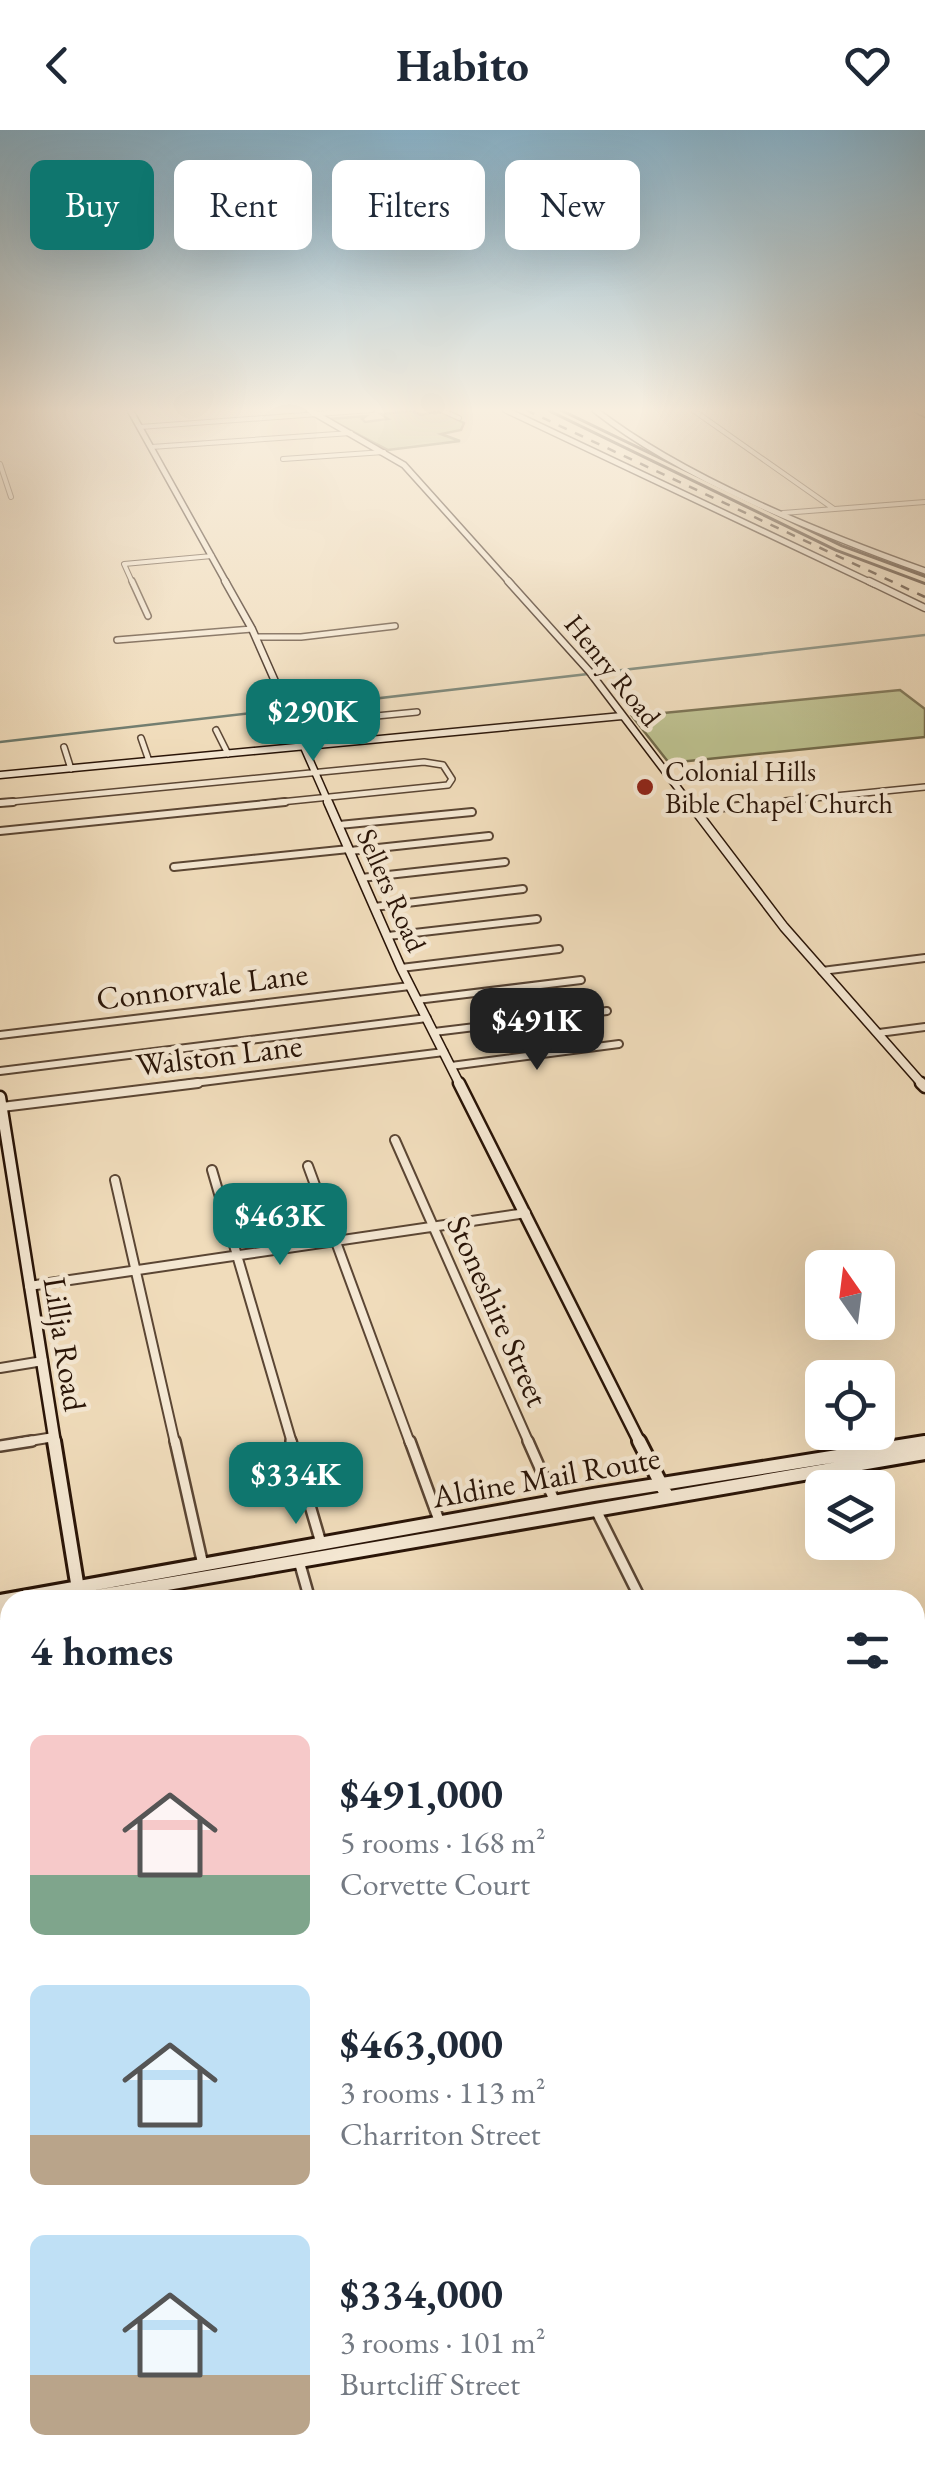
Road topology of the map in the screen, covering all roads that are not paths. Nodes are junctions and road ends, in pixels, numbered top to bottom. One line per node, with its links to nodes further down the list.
1 (192, 520): 7 (street, Sellers Road)
2 (453, 520): 15 (street, Henry Road)
3 (738, 520): 9 (street)
4 (780, 520): 8 (highway)
5 (789, 520): 8 (highway)
6 (799, 520): 8 (street)
7 (212, 556): 10 (street); 12 (street, Sellers Road)
8 (925, 575)
9 (925, 608)
10 (148, 616)
11 (395, 626): 12 (street)
12 (254, 633): 13 (street); 16 (street, Sellers Road)
13 (116, 640)
14 (417, 712): 16 (street)
15 (622, 716): 20 (street); 29 (street, Henry Road)
16 (295, 724): 20 (street, Sellers Road)
17 (216, 730): 21 (street)
18 (141, 738): 22 (street)
19 (64, 747): 23 (street)
20 (305, 747): 21 (street); 24 (street, Sellers Road)
21 (228, 754): 22 (street)
22 (150, 762): 23 (street)
23 (70, 769): 25 (street)
24 (316, 772): 27 (street, Sellers Road); 27 (street); 28 (street)
25 (0, 775)
26 (925, 787): 29 (street)
27 (327, 799): 31 (street, Sellers Road); 32 (street)
28 (0, 802)
29 (698, 810): 45 (street, Henry Road)
30 (472, 812): 31 (street)
31 (339, 826): 34 (street, Sellers Road)
32 (0, 832)
33 (489, 836): 34 (street)
34 (349, 850): 36 (street); 37 (street, Sellers Road)
35 (505, 862): 37 (street)
36 (174, 867)
37 (361, 878): 39 (street, Sellers Road)
38 (522, 890): 39 (street)
39 (374, 907): 41 (street, Sellers Road)
40 (537, 919): 41 (street)
41 (388, 936): 44 (street, Sellers Road)
42 (560, 949): 44 (street)
43 (925, 958): 45 (street)
44 (401, 968): 47 (street, Sellers Road)
45 (822, 971): 53 (street, Henry Road)
46 (582, 980): 48 (street)
47 (410, 986): 48 (street, Sellers Road); 54 (street, Connorvale Lane)
48 (418, 1000): 50 (street, Sellers Road)
49 (607, 1010): 52 (street)
50 (426, 1018): 52 (street, Sellers Road); 58 (street)
51 (925, 1027): 53 (street)
52 (434, 1032): 56 (street, Sellers Road)
53 (879, 1033): 59 (street, Henry Road)
54 (0, 1035)
55 (619, 1044): 57 (street)
56 (444, 1052): 57 (street, Sellers Road); 60 (street, Walston Lane)
57 (451, 1066): 65 (street, Sellers Road)
58 (0, 1071)
59 (925, 1088)
60 (1, 1102): 70 (street, Lillja Road)
61 (395, 1140): 66 (street, Stoneshire Street)
62 (308, 1166): 67 (street)
63 (212, 1170): 68 (street)
64 (115, 1180): 69 (street)
65 (526, 1213): 66 (street); 77 (street, Sellers Road)
66 (434, 1226): 67 (street); 78 (street, Stoneshire Street)
67 (336, 1240): 68 (street); 80 (street)
68 (238, 1255): 69 (street); 81 (street)
69 (137, 1270): 70 (street); 83 (street)
70 (29, 1286): 71 (street, Lillja Road)
71 (43, 1362): 72 (street); 73 (street, Lillja Road)
72 (0, 1368)
73 (54, 1438): 75 (street); 84 (street, Lillja Road)
74 (925, 1442): 77 (street, Aldine Mail Route)
75 (0, 1446)
76 (925, 1453): 77 (street, Aldine Mail Route)
77 (665, 1490): 78 (street, Aldine Mail Route); 79 (street, Aldine Mail Route)
78 (555, 1502): 80 (street, Aldine Mail Route)
79 (595, 1507): 80 (street, Aldine Mail Route); 88 (street)
80 (442, 1529): 81 (street, Aldine Mail Route); 82 (street, Aldine Mail Route)
81 (321, 1543): 83 (street, Aldine Mail Route)
82 (298, 1560): 86 (street, Aldine Mail Route); 87 (street)
83 (203, 1565): 85 (street, Aldine Mail Route)
84 (77, 1590)
85 (102, 1590)
86 (115, 1590)
87 (307, 1590)
88 (636, 1590)

